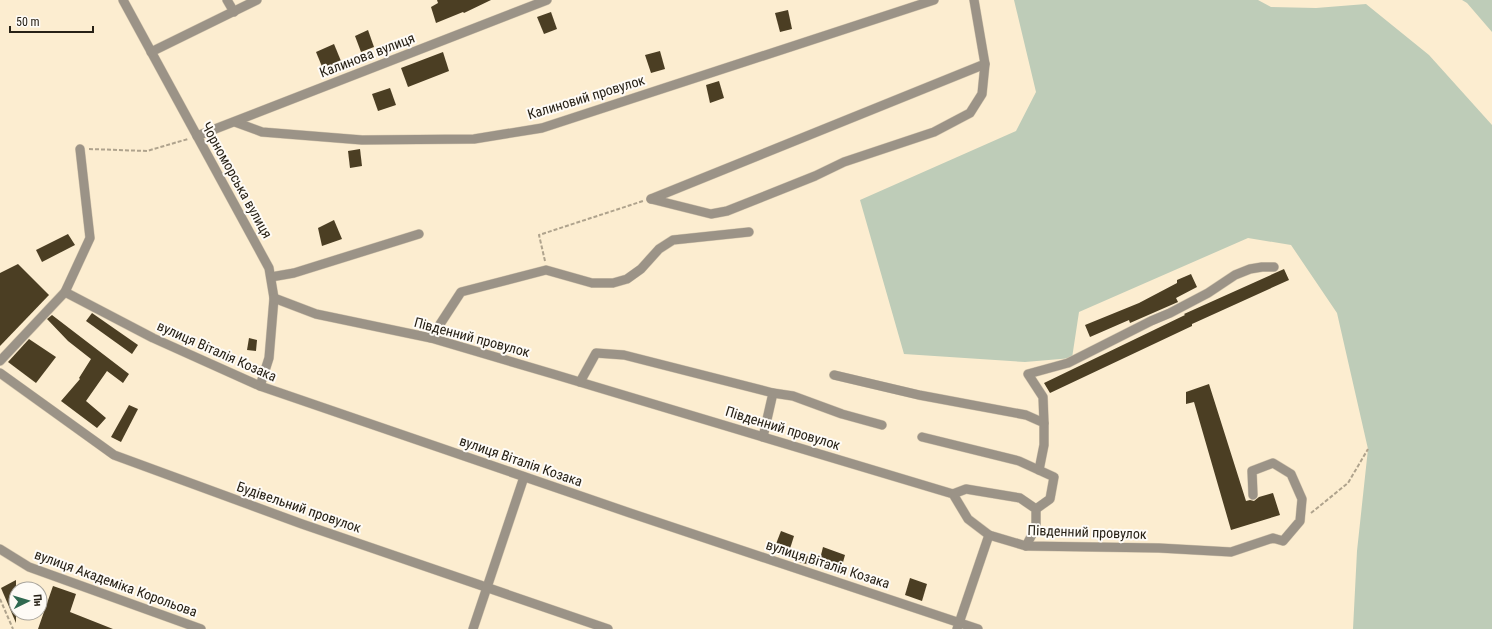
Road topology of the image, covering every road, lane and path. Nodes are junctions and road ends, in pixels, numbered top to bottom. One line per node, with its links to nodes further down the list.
1 (123, 0): 9 (street, Чорноморська вулиця)
2 (227, 0): 8 (street)
3 (257, 0): 8 (street)
4 (547, 0): 7 (street, Калинова вулиця)
5 (934, 0): 11 (street, Калиновий провулок)
6 (974, 0): 10 (street)
7 (532, 3): 11 (street, Калинова вулиця)
8 (234, 12): 9 (street)
9 (151, 52): 12 (street, Чорноморська вулиця)
10 (985, 64): 14 (street); 14 (street)
11 (235, 122): 12 (street, Калинова вулиця)
12 (197, 136): 13 (path); 19 (street, Чорноморська вулиця)
13 (80, 149): 20 (street)
14 (651, 199): 18 (path)
15 (749, 232): 18 (street)
16 (419, 234): 19 (street)
17 (1274, 267): 29 (street)
18 (546, 270): 22 (street)
19 (271, 277): 21 (street, Чорноморська вулиця)
20 (65, 292): 23 (street); 27 (street, вулиця Віталія Козака)
21 (274, 298): 22 (street, Південний провулок); 27 (street, Чорноморська вулиця)
22 (431, 338): 26 (street, Південний провулок)
23 (0, 361)
24 (0, 373): 43 (street, Будівельний провулок)
25 (834, 375): 29 (street)
26 (580, 382): 28 (street); 32 (street, Південний провулок)
27 (260, 386): 35 (street, вулиця Віталія Козака)
28 (772, 393): 30 (street); 32 (street)
29 (1044, 423): 34 (street)
30 (882, 425)
31 (922, 436): 34 (street)
32 (763, 437): 36 (street, Південний провулок)
33 (1368, 449): 39 (path)
34 (1039, 470): 38 (street)
35 (524, 477): 43 (street); 45 (street, вулиця Віталія Козака)
36 (953, 494): 38 (street); 40 (street, Південний провулок)
37 (1253, 495): 39 (street)
38 (1036, 510): 41 (street)
39 (1300, 521): 41 (street, Південний провулок)
40 (988, 535): 41 (street, Південний провулок); 45 (street)
41 (1026, 546)
42 (0, 549): 47 (street, вулиця Академіка Корольова)
43 (488, 587): 48 (street); 49 (street, Будівельний провулок)
44 (0, 599): 46 (path)
45 (958, 626): 50 (street, вулиця Віталія Козака)
46 (13, 629)
47 (201, 629)
48 (474, 629)
49 (608, 629)
50 (978, 629)

